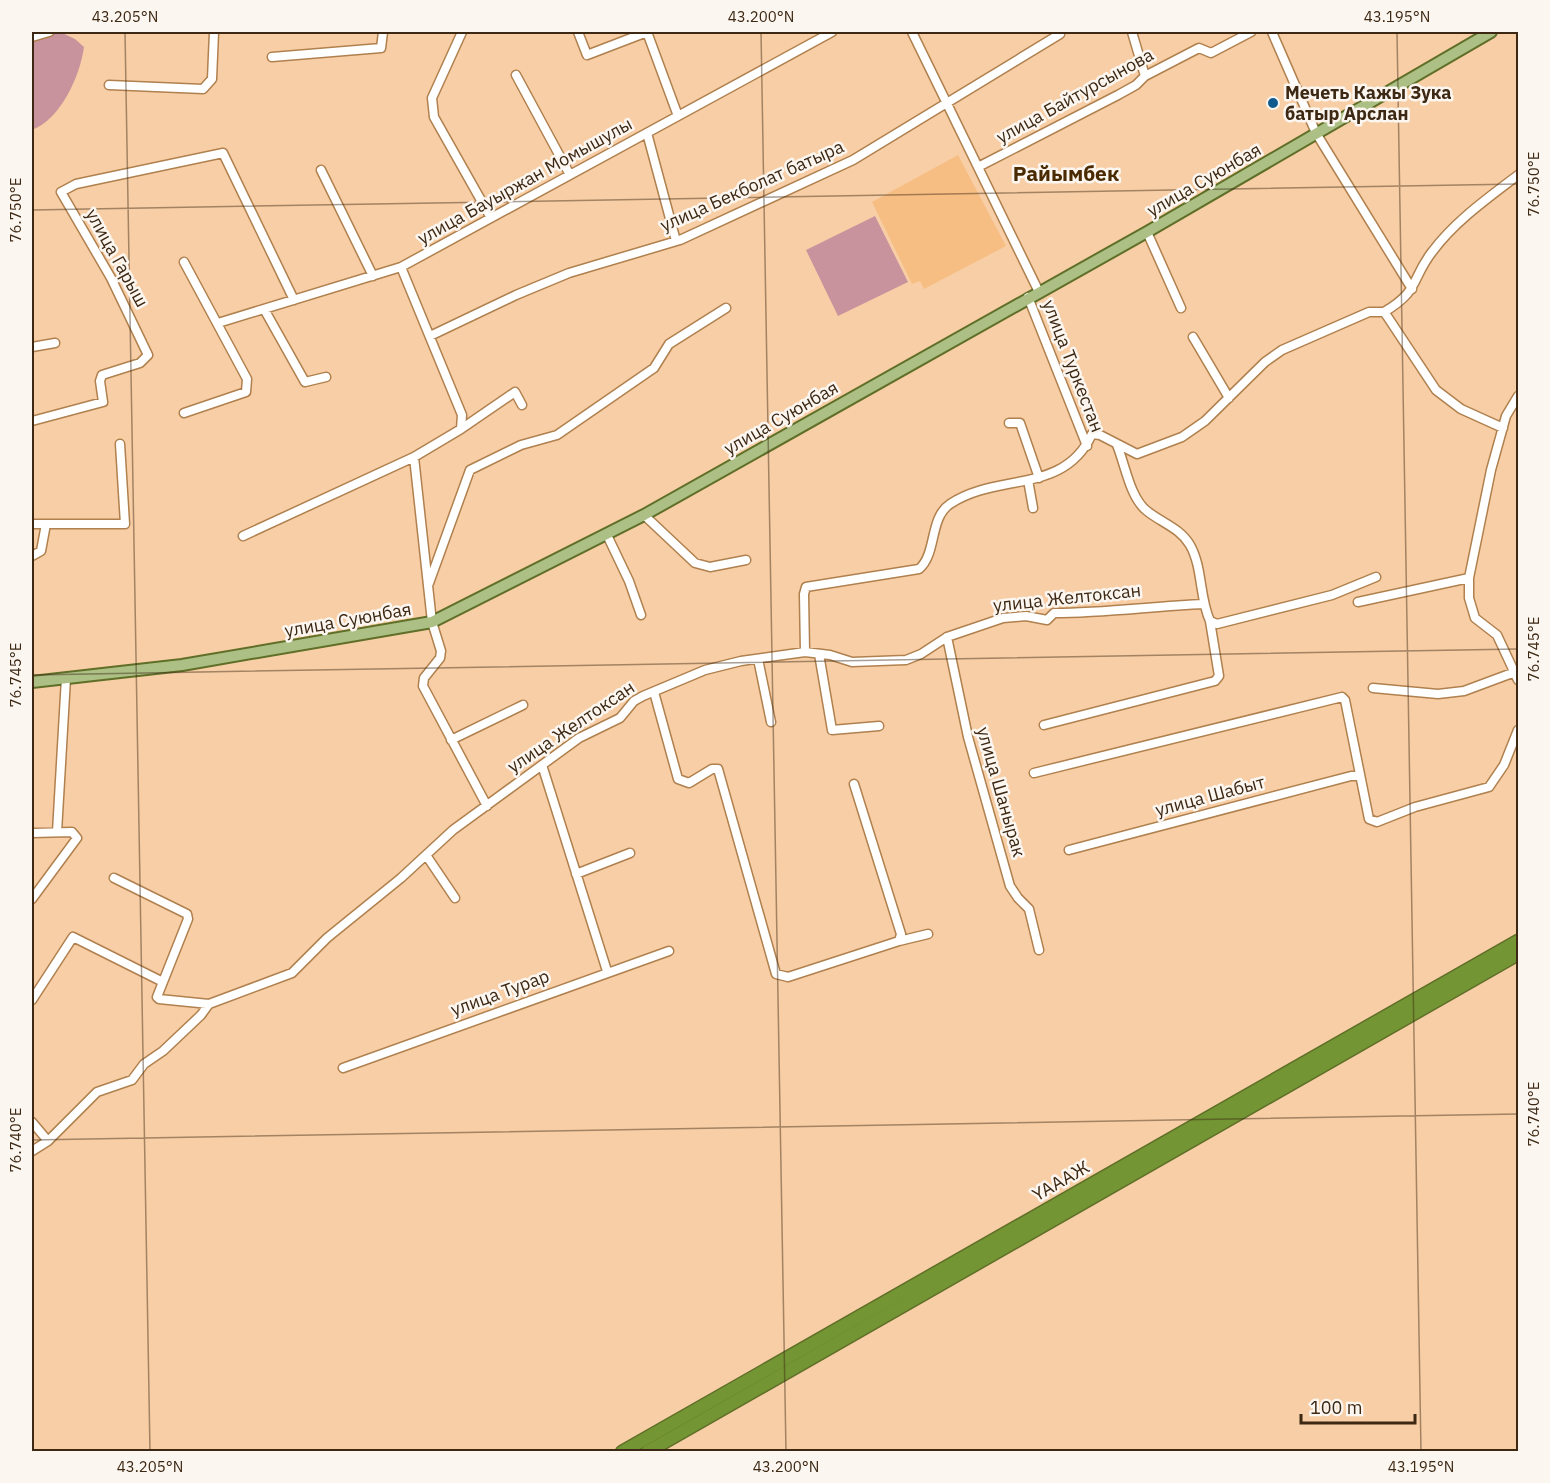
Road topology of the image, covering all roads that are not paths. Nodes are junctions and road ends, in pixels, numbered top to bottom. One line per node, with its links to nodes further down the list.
1 (49, 32): 14 (street)
2 (214, 32): 18 (street)
3 (383, 32): 15 (street)
4 (462, 32): 27 (street)
5 (578, 32): 6 (street)
6 (647, 32): 20 (street)
7 (832, 32): 20 (street, улица Бауыржан Момышулы)
8 (912, 32): 19 (street, улица Туркестан)
9 (1132, 32): 17 (street)
10 (1251, 32): 17 (street, улица Байтурсынова)
11 (1272, 32): 22 (street)
12 (1491, 32): 22 (main road, улица Суюнбая)
13 (1060, 34): 19 (street, улица Бекболат батыра)
14 (32, 37)
15 (272, 57)
16 (516, 75): 25 (street)
17 (1145, 76): 23 (street, улица Байтурсынова)
18 (109, 85)
19 (946, 102): 23 (street, улица Туркестан); 29 (street, улица Бекболат батыра)
20 (678, 116): 21 (street, улица Бауыржан Момышулы)
21 (647, 133): 25 (street, улица Бауыржан Момышулы); 29 (street)
22 (1316, 134): 28 (main road, улица Суюнбая); 33 (street)
23 (978, 167): 34 (street, улица Туркестан)
24 (321, 170): 32 (street)
25 (570, 175): 27 (street, улица Бауыржан Момышулы)
26 (1518, 175): 33 (street)
27 (491, 218): 31 (street, улица Бауыржан Момышулы)
28 (1148, 232): 34 (main road, улица Суюнбая); 37 (street)
29 (676, 241): 41 (street, улица Бекболат батыра)
30 (184, 262): 40 (street)
31 (401, 267): 32 (street, улица Бауыржан Момышулы); 41 (street)
32 (373, 276): 35 (street, улица Бауыржан Момышулы)
33 (1412, 289): 39 (street)
34 (1033, 295): 56 (street, улица Туркестан); 61 (main road, улица Суюнбая)
35 (294, 300): 38 (street, улица Бауыржан Момышулы); 50 (street, улица Гарыш)
36 (726, 308): 70 (street)
37 (1181, 308)
38 (264, 309): 40 (street, улица Бауыржан Момышулы); 45 (street)
39 (1384, 312): 47 (street); 52 (street)
40 (218, 323): 49 (street)
41 (430, 336): 53 (street)
42 (1193, 337): 47 (street)
43 (55, 343): 44 (street)
44 (32, 347)
45 (326, 377)
46 (1518, 396): 52 (street)
47 (1229, 398): 55 (street)
48 (522, 405): 53 (street)
49 (184, 413)
50 (32, 421)
51 (1009, 423): 58 (street)
52 (1503, 428): 69 (street)
53 (461, 429): 57 (street)
54 (120, 444): 63 (street)
55 (1117, 444): 56 (street); 72 (street)
56 (1087, 446): 58 (street)
57 (414, 457): 65 (street); 70 (street)
58 (1039, 478): 59 (street)
59 (1028, 480): 60 (street); 77 (street)
60 (1033, 508)
61 (644, 515): 64 (main road, улица Суюнбая); 67 (street)
62 (32, 524): 63 (street)
63 (46, 524): 66 (street)
64 (607, 535): 73 (street); 75 (main road, улица Суюнбая)
65 (243, 536)
66 (32, 556)
67 (746, 560)
68 (1376, 577): 74 (street)
69 (1469, 578): 71 (street); 80 (street)
70 (428, 586): 75 (street)
71 (1358, 602)
72 (1204, 604): 74 (street); 76 (street, улица Желтоксан)
73 (641, 615)
74 (1209, 621): 87 (street)
75 (432, 622): 81 (main road, улица Суюнбая); 90 (street)
76 (946, 637): 78 (street, улица Желтоксан); 108 (street, улица Шанырак)
77 (806, 652): 78 (street, улица Желтоксан); 79 (street, улица Желтоксан)
78 (819, 654): 88 (street)
79 (758, 659): 84 (street, улица Желтоксан); 86 (street)
80 (1516, 676): 83 (street)
81 (66, 678): 82 (main road, улица Суюнбая); 96 (street)
82 (32, 682)
83 (1373, 688)
84 (654, 692): 91 (street, улица Желтоксан); 106 (street)
85 (523, 705): 90 (street)
86 (771, 722)
87 (1044, 725)
88 (879, 726)
89 (1518, 730): 93 (street)
90 (451, 740): 95 (street)
91 (542, 765): 95 (street, улица Желтоксан); 101 (street)
92 (1034, 774): 93 (street)
93 (1360, 776): 98 (street, улица Шабыт)
94 (854, 784): 106 (street)
95 (487, 806): 100 (street, улица Желтоксан)
96 (57, 832): 97 (street); 104 (street)
97 (32, 833)
98 (1069, 850)
99 (630, 854): 101 (street)
100 (426, 855): 103 (street); 114 (street, улица Желтоксан)
101 (576, 874): 111 (street)
102 (114, 878): 112 (street)
103 (455, 898)
104 (32, 899)
105 (928, 934): 106 (street)
106 (899, 941)
107 (1518, 941): 119 (highway, ҮАААЖ)
108 (1039, 950)
109 (669, 951): 111 (street, улица Турар)
110 (1518, 954): 120 (highway, ҮАААЖ)
111 (607, 971): 115 (street, улица Турар)
112 (161, 981): 113 (street); 114 (street)
113 (32, 1000)
114 (208, 1004): 117 (street, улица Желтоксан)
115 (343, 1068)
116 (32, 1122): 117 (street)
117 (48, 1141): 118 (street, улица Желтоксан)
118 (32, 1151)
119 (622, 1452)
120 (647, 1452)

